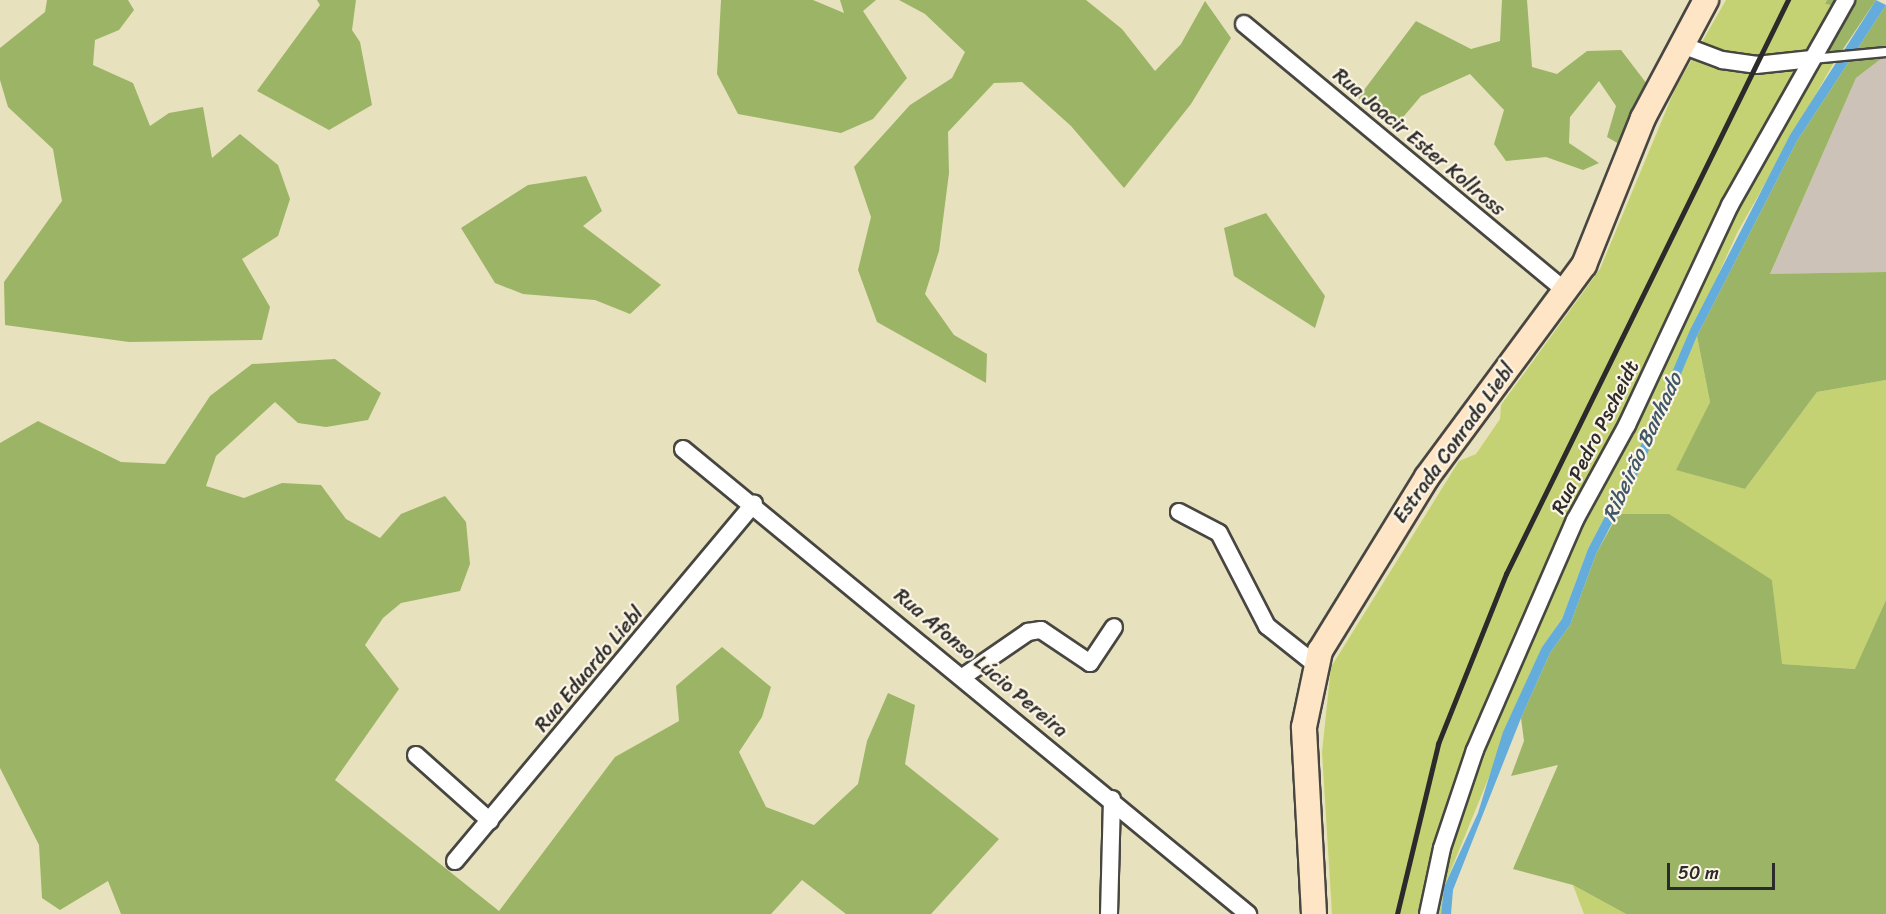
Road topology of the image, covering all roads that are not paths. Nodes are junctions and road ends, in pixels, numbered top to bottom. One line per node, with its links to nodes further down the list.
1 (1706, 0): 4 (main road, Estrada Conrado Liebl)
2 (1846, 0): 6 (street, Rua Pedro Pscheidt)
3 (1244, 24): 7 (street, Rua Joacir Ester Kollross)
4 (1682, 45): 6 (street); 7 (main road, Estrada Conrado Liebl)
5 (1886, 52): 6 (lane)
6 (1818, 58): 21 (street, Rua Pedro Pscheidt)
7 (1567, 292): 12 (main road, Estrada Conrado Liebl)
8 (683, 449): 9 (street, Rua Afonso Lúcio Pereira)
9 (754, 503): 13 (street, Rua Afonso Lúcio Pereira); 16 (street, Rua Eduardo Liebl)
10 (1179, 512): 12 (street)
11 (1114, 627): 13 (street)
12 (1315, 664): 20 (main road, Estrada Conrado Liebl)
13 (964, 676): 15 (street, Rua Afonso Lúcio Pereira)
14 (416, 755): 16 (street)
15 (1112, 799): 18 (street); 19 (street, Rua Afonso Lúcio Pereira)
16 (490, 822): 17 (street, Rua Eduardo Liebl)
17 (454, 861)
18 (1109, 914)
19 (1248, 914)
20 (1314, 914)
21 (1428, 914)

